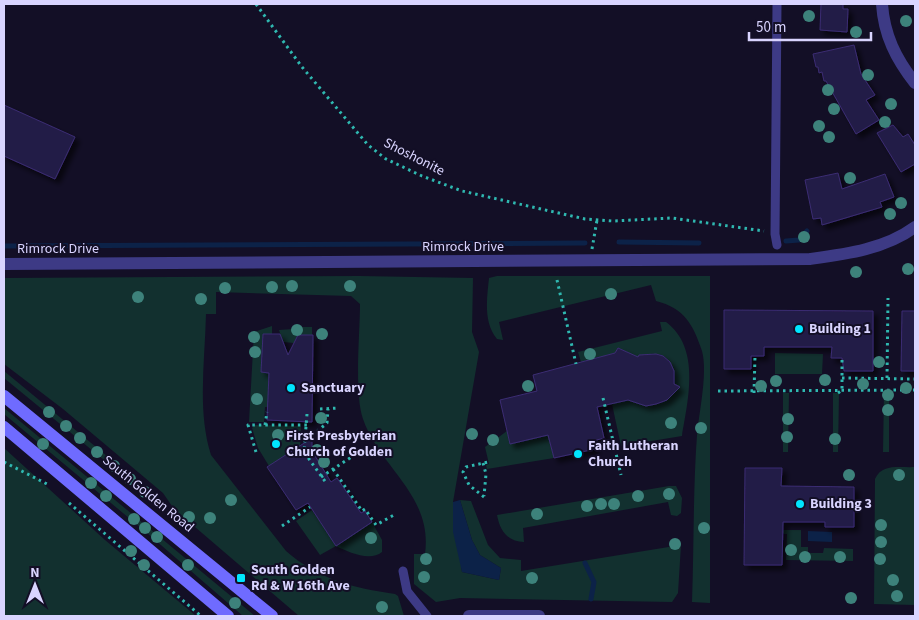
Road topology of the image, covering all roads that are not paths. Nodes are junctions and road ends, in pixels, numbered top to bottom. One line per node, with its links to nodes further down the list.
1 (776, 4): 5 (lane)
2 (882, 4): 3 (street)
3 (915, 83)
4 (915, 227): 6 (street, Rimrock Drive)
5 (777, 240)
6 (4, 264)
7 (4, 396): 11 (main road, South Golden Road)
8 (4, 426): 10 (main road)
9 (403, 571): 12 (lane)
10 (228, 616)
11 (272, 616)
12 (427, 616)
13 (469, 616): 14 (street)
14 (539, 616)

